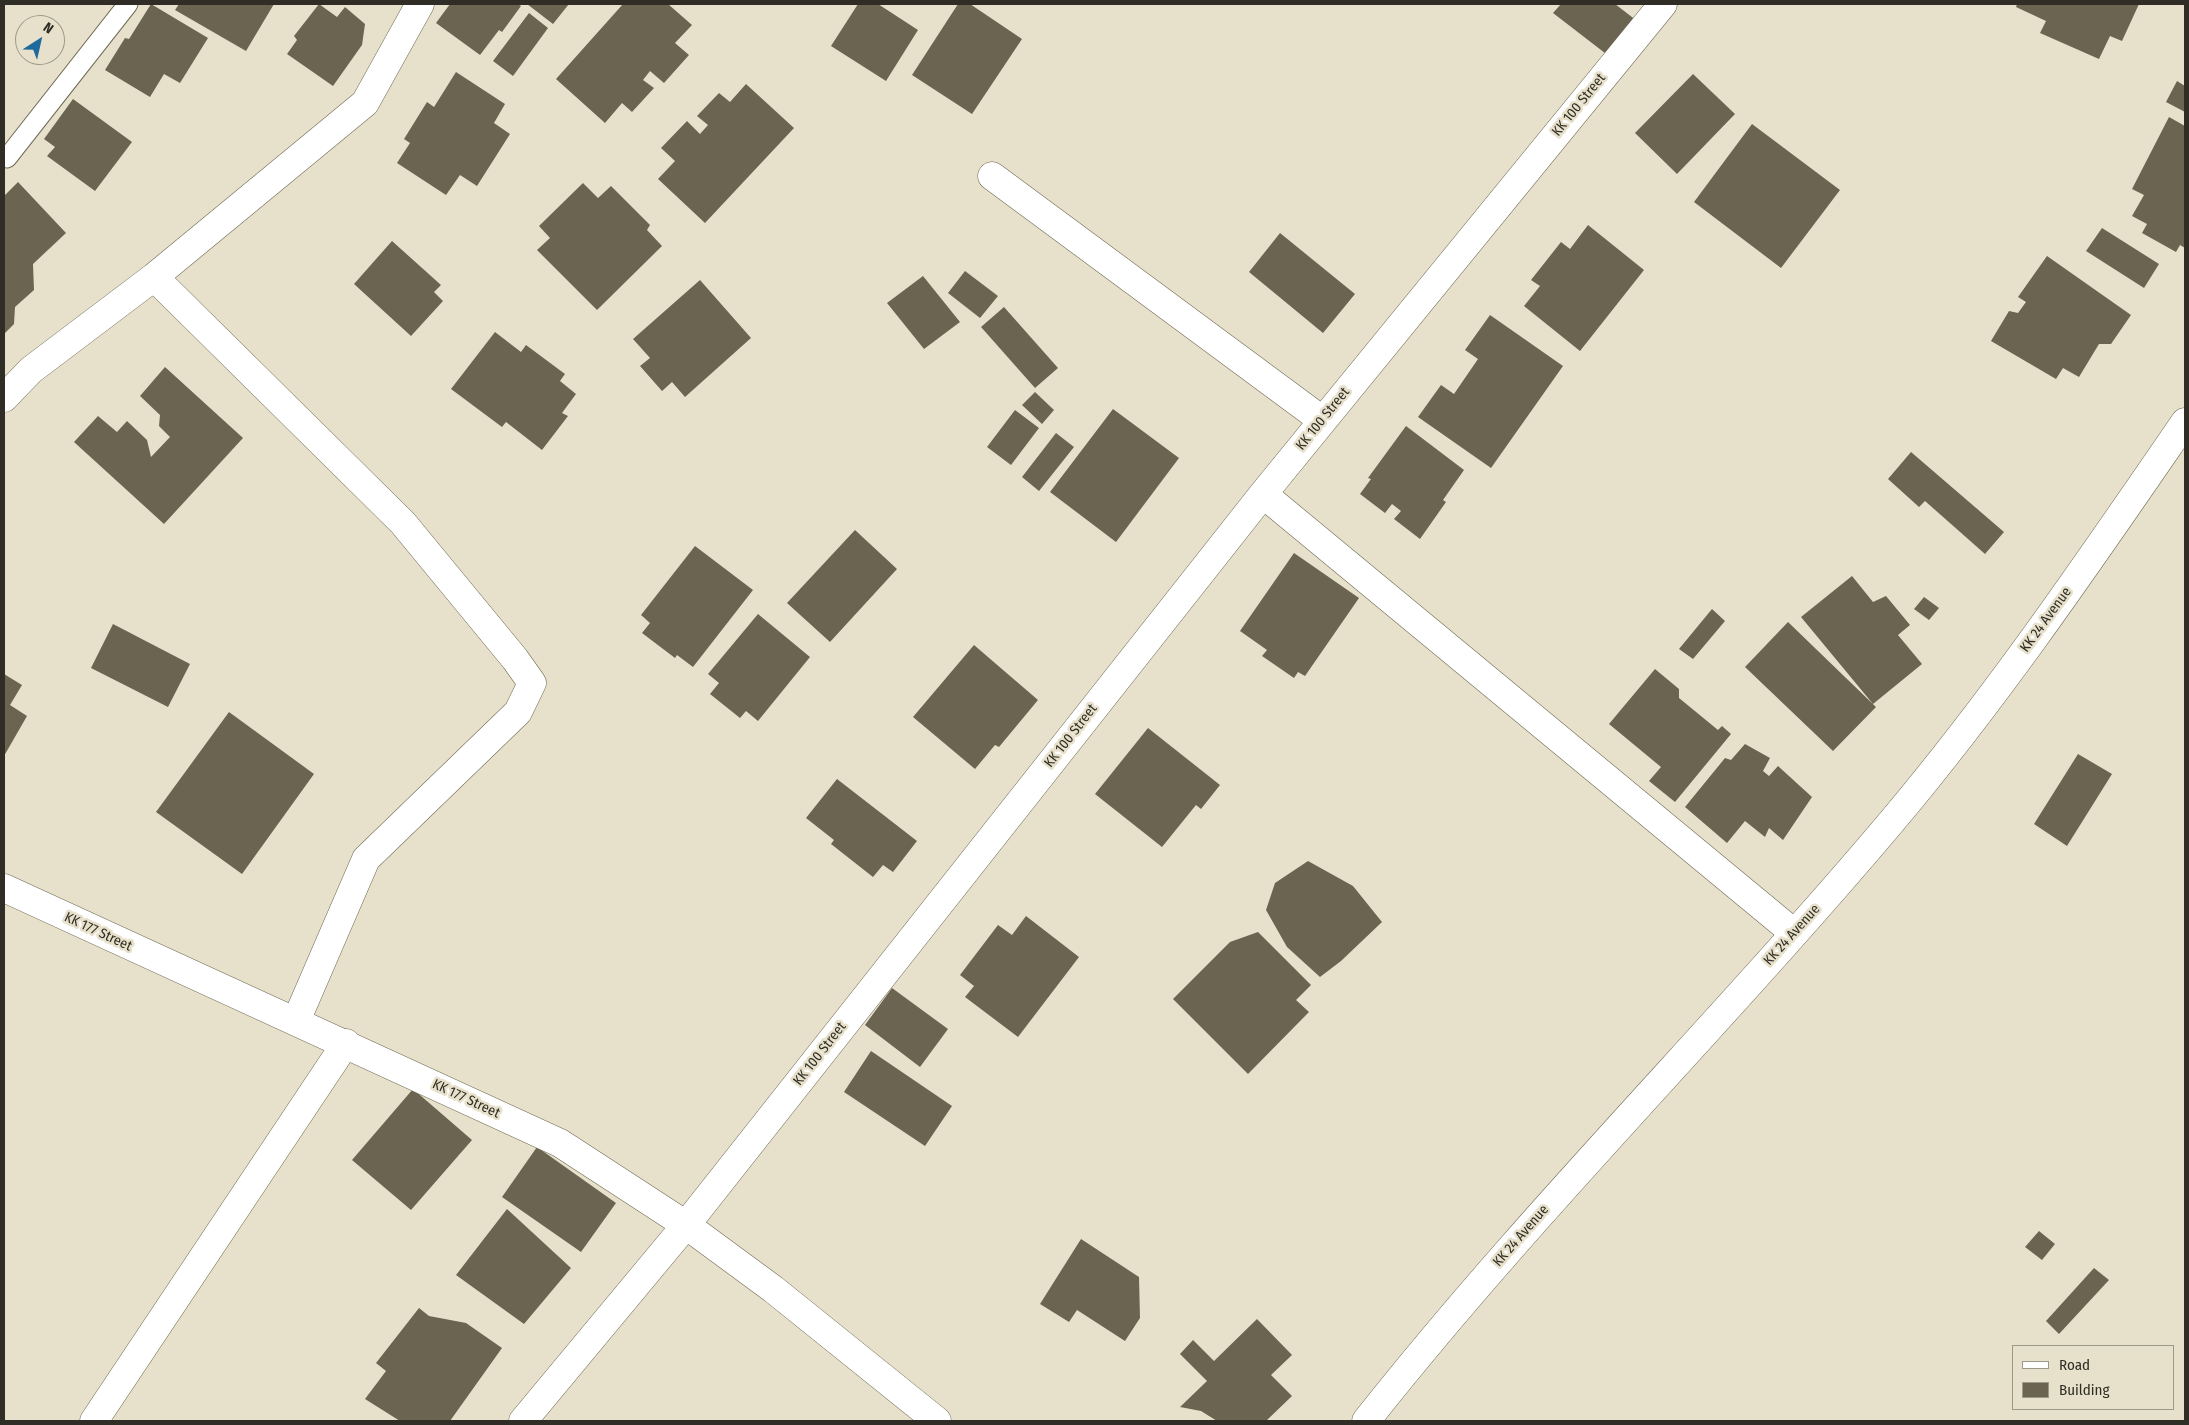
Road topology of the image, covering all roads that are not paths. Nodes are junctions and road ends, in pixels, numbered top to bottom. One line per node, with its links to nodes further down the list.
1 (128, 4): 4 (lane)
2 (420, 4): 6 (street)
3 (1663, 4): 8 (street, KK 100 Street)
4 (7, 158)
5 (992, 176): 8 (street)
6 (154, 277): 7 (street); 13 (street)
7 (4, 398)
8 (1322, 420): 10 (street, KK 100 Street)
9 (2185, 422): 12 (street, KK 24 Avenue)
10 (1263, 494): 12 (street); 15 (street, KK 100 Street)
11 (4, 888): 13 (street, KK 177 Street)
12 (1794, 932): 19 (street, KK 24 Avenue)
13 (296, 1021): 14 (street, KK 177 Street)
14 (346, 1044): 15 (street, KK 177 Street); 16 (street)
15 (686, 1225): 17 (street); 18 (street)
16 (94, 1421)
17 (523, 1421)
18 (938, 1421)
19 (1366, 1421)

